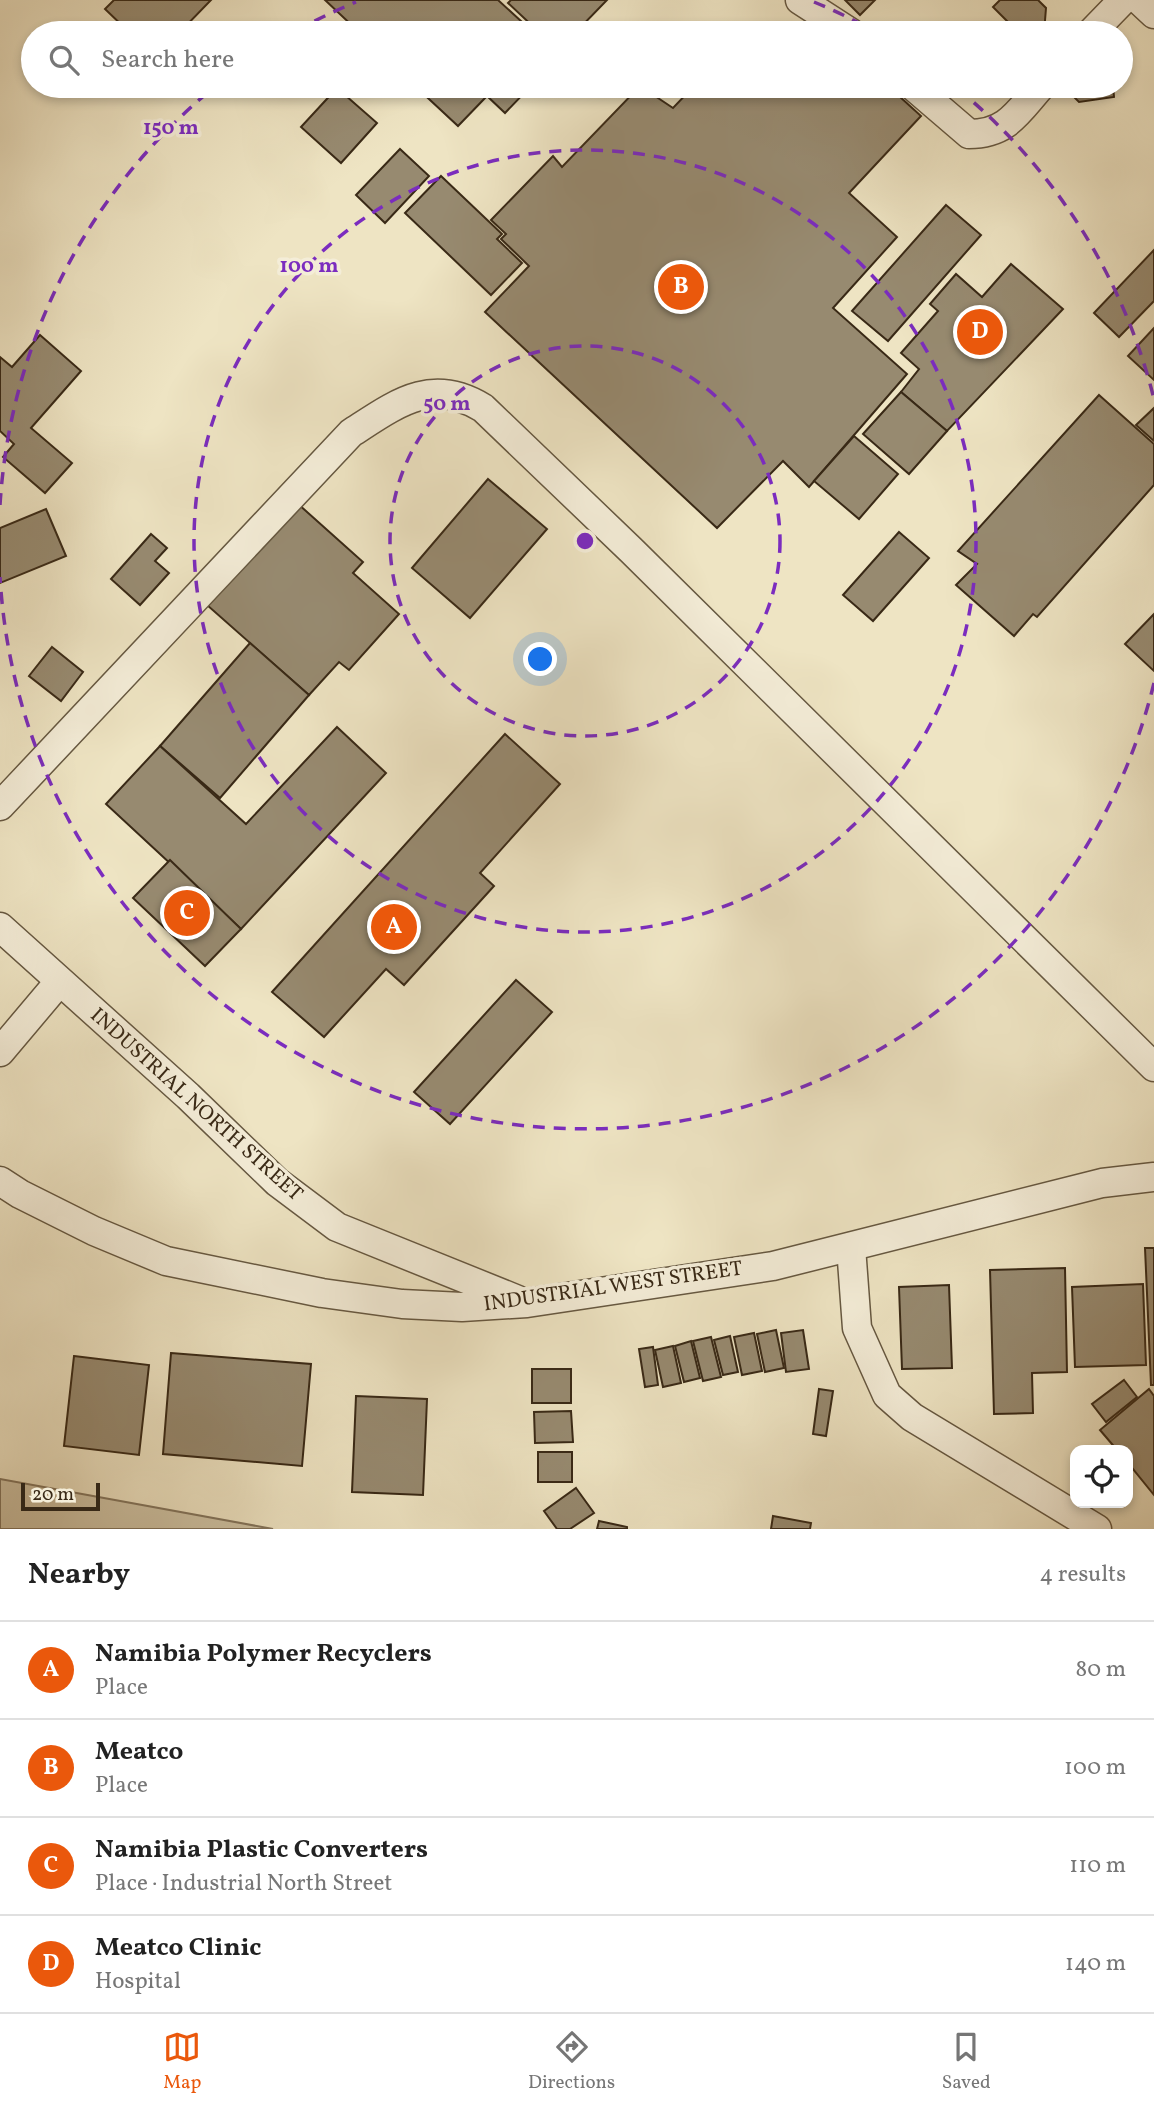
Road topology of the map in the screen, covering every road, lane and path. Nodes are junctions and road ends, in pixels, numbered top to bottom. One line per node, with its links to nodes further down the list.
1 (800, 0): 5 (street)
2 (1123, 0): 6 (street)
3 (1139, 0): 4 (street)
4 (1154, 14)
5 (832, 21)
6 (1103, 21)
7 (927, 98): 8 (street)
8 (1030, 98)
9 (0, 806): 13 (street)
10 (0, 927): 11 (street, INDUSTRIAL NORTH STREET)
11 (59, 982): 12 (street); 17 (street, INDUSTRIAL NORTH STREET)
12 (0, 1052)
13 (1154, 1067)
14 (1154, 1177): 16 (street, INDUSTRIAL WEST STREET)
15 (0, 1181): 17 (street, INDUSTRIAL WEST STREET)
16 (851, 1247): 17 (street, INDUSTRIAL WEST STREET); 18 (street)
17 (527, 1303)
18 (1097, 1529)

